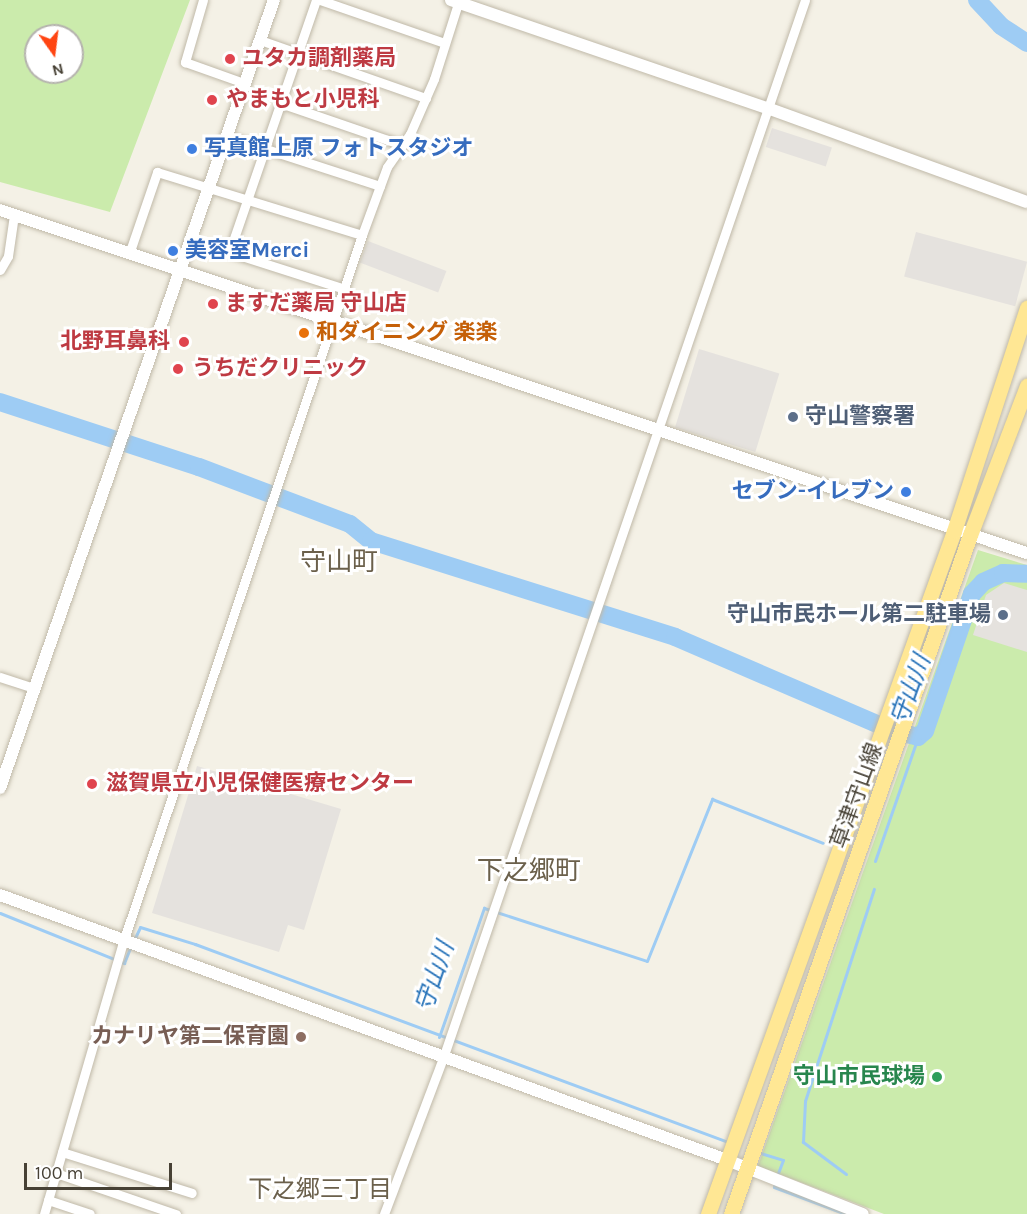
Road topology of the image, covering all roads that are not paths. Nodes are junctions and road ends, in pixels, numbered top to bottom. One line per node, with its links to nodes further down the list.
1 (203, 0): 9 (street)
2 (274, 0): 6 (street)
3 (318, 0): 7 (street); 8 (street)
4 (805, 0): 12 (street)
5 (456, 1): 7 (street); 12 (street)
6 (260, 40): 8 (street); 9 (street)
7 (444, 43): 10 (street)
8 (297, 54): 10 (street); 11 (street)
9 (244, 83): 13 (street)
10 (426, 98): 14 (street)
11 (280, 103): 14 (street); 15 (street)
12 (767, 108): 19 (street); 30 (street)
13 (226, 136): 15 (street); 17 (street)
14 (400, 144): 16 (street)
15 (264, 148): 16 (street); 18 (street)
16 (380, 186): 22 (street)
17 (208, 188): 18 (street); 23 (street); 25 (street)
18 (246, 201): 22 (street); 26 (street)
19 (1027, 202)
20 (0, 210): 21 (street)
21 (14, 215): 23 (street); 24 (street)
22 (362, 235): 26 (street)
23 (129, 254): 25 (street)
24 (0, 270)
25 (181, 270): 28 (street); 35 (street)
26 (345, 289): 28 (street)
27 (1027, 308): 31 (main road, 草津守山線)
28 (334, 322): 30 (street); 38 (street)
29 (1027, 386): 32 (main road, 草津守山線)
30 (660, 433): 31 (street); 39 (street)
31 (954, 531): 32 (street); 41 (main road, 草津守山線)
32 (970, 535): 33 (street); 42 (main road, 草津守山線)
33 (1027, 554)
34 (0, 677): 35 (street)
35 (33, 688): 36 (street)
36 (0, 788)
37 (0, 895): 38 (street)
38 (124, 939): 39 (street); 40 (street)
39 (443, 1058): 41 (street); 49 (street)
40 (62, 1152): 43 (street); 44 (street)
41 (727, 1160): 42 (street); 50 (main road, 草津守山線)
42 (747, 1170): 51 (main road, 草津守山線); 52 (street)
43 (56, 1173): 45 (street); 48 (street)
44 (192, 1193)
45 (48, 1200): 46 (street); 47 (street)
46 (44, 1214)
47 (90, 1214)
48 (176, 1214)
49 (384, 1214)
50 (708, 1214)
51 (731, 1214)
52 (863, 1214)

